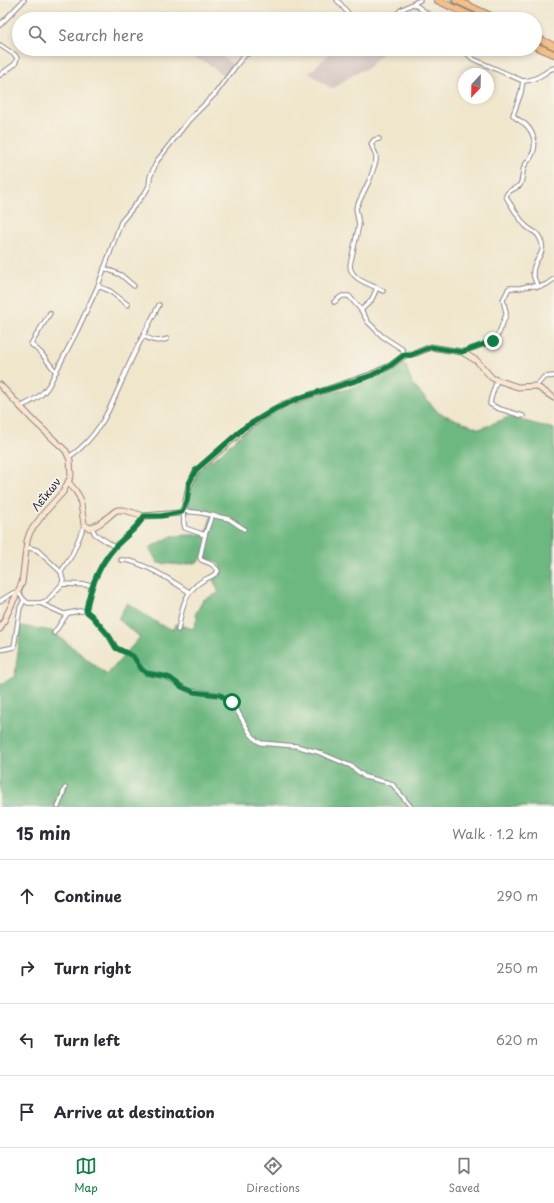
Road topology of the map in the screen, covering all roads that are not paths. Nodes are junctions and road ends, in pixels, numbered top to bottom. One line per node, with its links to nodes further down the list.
1 (24, 0): 8 (street)
2 (337, 0): 9 (street)
3 (420, 0): 6 (street)
4 (437, 0): 12 (highway)
5 (456, 0): 13 (highway)
6 (414, 4): 10 (street); 11 (street)
7 (12, 12): 14 (street)
8 (12, 12)
9 (347, 12)
10 (399, 12)
11 (425, 12)
12 (463, 12)
13 (482, 12)
14 (0, 25)
15 (542, 40): 17 (highway)
16 (0, 45): 19 (street)
17 (554, 46)
18 (542, 49): 20 (highway)
19 (12, 53)
20 (554, 54)
21 (16, 56): 25 (street)
22 (244, 56): 28 (street)
23 (470, 56): 26 (street)
24 (554, 68): 26 (street)
25 (0, 75)
26 (523, 81): 32 (street)
27 (379, 139): 33 (street)
28 (104, 268): 30 (street); 31 (street)
29 (554, 279): 32 (street)
30 (98, 286): 36 (street); 44 (street)
31 (134, 286)
32 (538, 287): 42 (street)
33 (376, 288): 34 (street); 38 (street)
34 (383, 291)
35 (334, 302): 38 (street)
36 (128, 305)
37 (159, 305): 40 (street)
38 (361, 310): 43 (street)
39 (50, 313): 44 (street)
40 (144, 336): 41 (street); 52 (street)
41 (167, 339)
42 (462, 352): 43 (street); 46 (street)
43 (404, 355): 54 (street)
44 (56, 372): 50 (street)
45 (554, 376): 48 (street)
46 (497, 380): 48 (street); 51 (street)
47 (0, 385): 50 (street)
48 (536, 386): 49 (street)
49 (554, 398)
50 (20, 407): 52 (street)
51 (523, 416)
52 (69, 457): 53 (street, Λεΐκων)
53 (69, 483): 57 (street); 61 (street, Λεΐκων)
54 (183, 511): 55 (street); 56 (street); 60 (street)
55 (212, 515): 59 (street); 60 (street)
56 (144, 516): 58 (street); 62 (street)
57 (84, 526): 58 (street); 64 (street)
58 (92, 528): 62 (street)
59 (244, 529)
60 (204, 535): 68 (street)
61 (26, 547): 64 (street); 67 (street, Λεΐκων)
62 (115, 547): 66 (street)
63 (121, 560): 68 (street)
64 (61, 572): 65 (street)
65 (62, 584): 66 (street); 71 (street)
66 (93, 585): 72 (street)
67 (18, 592): 69 (street); 70 (street); 74 (street, Λεΐκων)
68 (189, 592): 75 (street)
69 (24, 600): 71 (street); 77 (street)
70 (0, 601)
71 (40, 604): 73 (street)
72 (86, 611): 73 (street); 80 (street)
73 (67, 614): 76 (street)
74 (0, 629)
75 (178, 630)
76 (54, 633)
77 (0, 650)
78 (65, 788): 79 (street)
79 (58, 807)
80 (411, 807)

